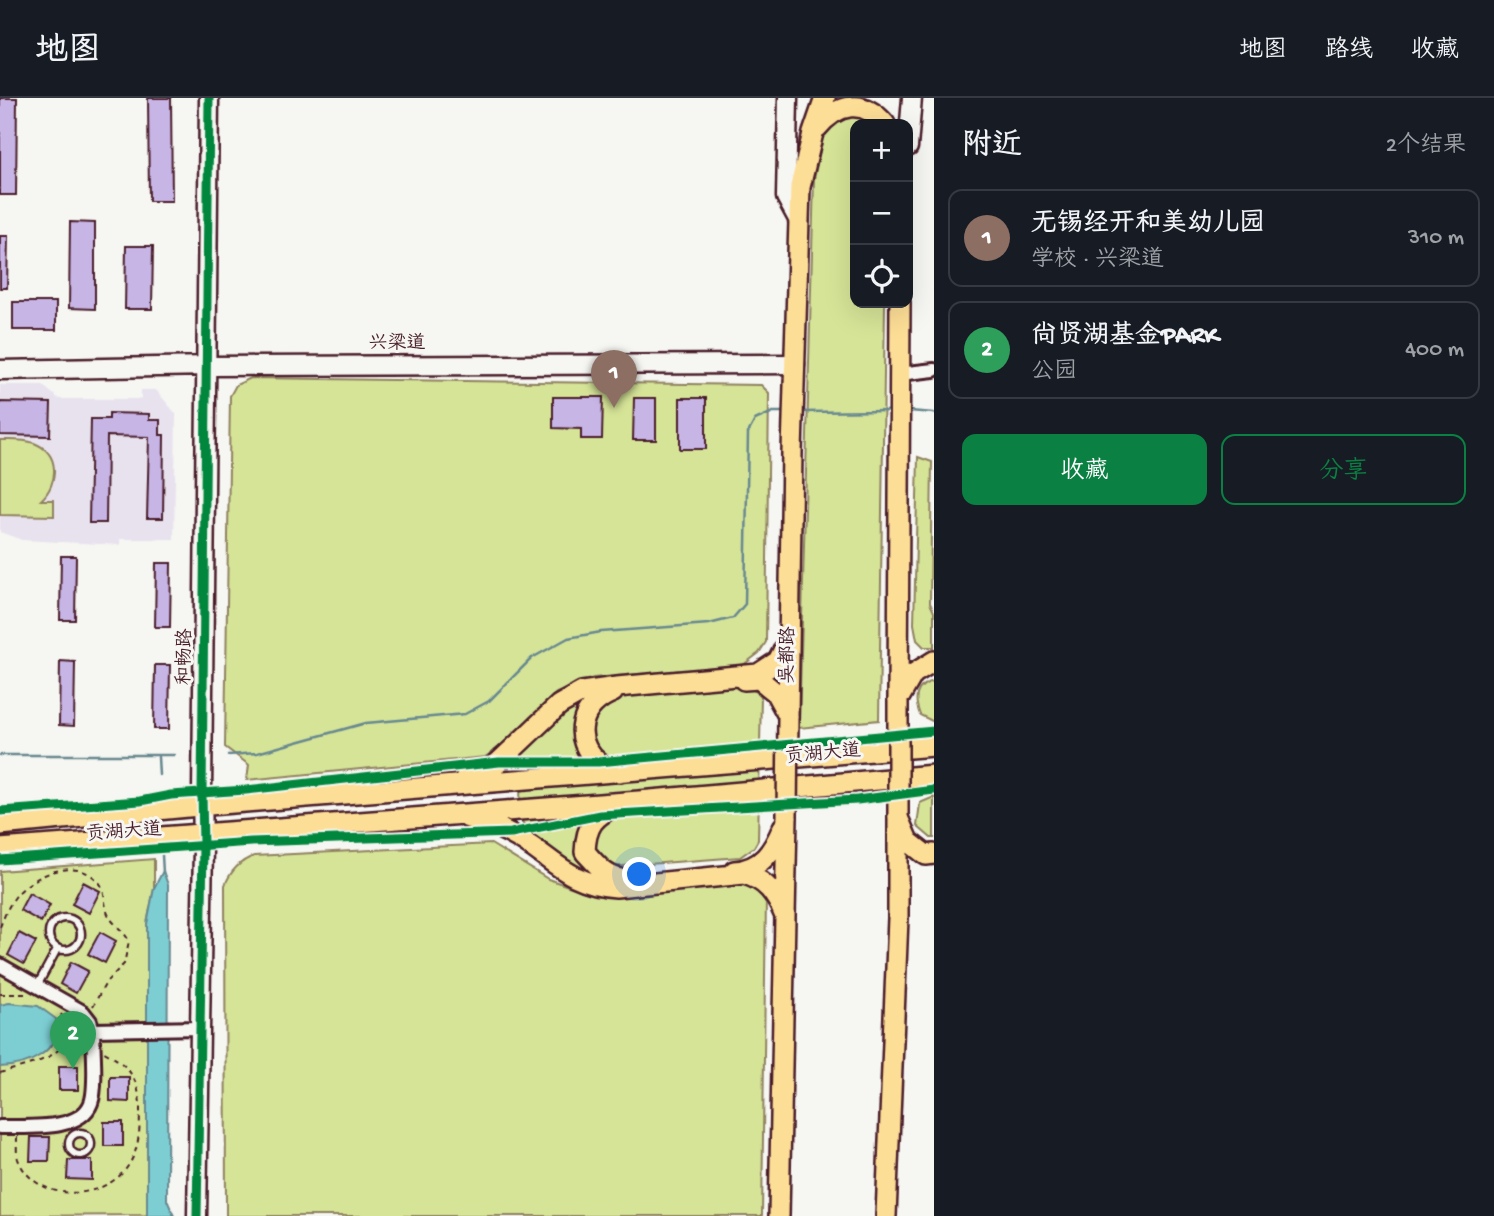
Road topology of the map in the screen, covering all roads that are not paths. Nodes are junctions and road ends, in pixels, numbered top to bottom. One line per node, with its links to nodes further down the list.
1 (212, 98): 14 (street, 和畅路)
2 (788, 98): 10 (street)
3 (825, 98): 9 (main road, 吴都路)
4 (883, 98): 7 (main road)
5 (912, 98): 8 (street)
6 (882, 119): 9 (main road)
7 (886, 119)
8 (910, 119)
9 (813, 132): 10 (main road, 吴都路)
10 (799, 221): 12 (main road, 吴都路)
11 (900, 308): 17 (main road)
12 (795, 360): 14 (street, 兴梁道); 19 (main road, 吴都路)
13 (0, 363): 14 (street, 兴梁道)
14 (208, 363): 15 (street, 兴梁道); 28 (street, 和畅路)
15 (0, 370)
16 (934, 370): 17 (street)
17 (899, 374): 18 (main road)
18 (898, 628): 20 (main road); 21 (main road)
19 (789, 638): 22 (main road, 吴都路); 26 (main road)
20 (934, 659): 21 (main road)
21 (898, 701): 30 (main road, bridge)
22 (788, 717): 24 (main road); 31 (main road, 吴都路, bridge)
23 (934, 746): 24 (main road, 贡湖大道)
24 (621, 772): 26 (main road, 贡湖大道)
25 (934, 775): 27 (main road, 贡湖大道)
26 (447, 786): 28 (main road, 贡湖大道)
27 (622, 802): 29 (main road, 贡湖大道); 31 (main road)
28 (206, 806): 32 (main road, 贡湖大道); 33 (street, 和畅路)
29 (447, 815): 33 (main road, 贡湖大道); 39 (main road)
30 (898, 816): 36 (main road); 38 (main road)
31 (787, 817): 39 (main road, 吴都路)
32 (0, 825)
33 (206, 838): 34 (lane, 贡湖大道); 35 (main road, 贡湖大道); 37 (lane, 贡湖大道); 43 (street, 和畅路); 47 (street, 和畅路)
34 (251, 842)
35 (0, 849)
36 (934, 856): 38 (main road)
37 (0, 860)
38 (898, 890): 49 (main road)
39 (786, 918): 48 (main road, 吴都路)
40 (57, 948): 40 (lane); 42 (lane)
41 (0, 965): 42 (street)
42 (34, 990): 44 (street)
43 (201, 1028): 44 (street); 46 (street, 和畅路)
44 (93, 1030): 45 (street)
45 (0, 1127)
46 (197, 1216)
47 (207, 1216)
48 (779, 1216)
49 (887, 1216)

